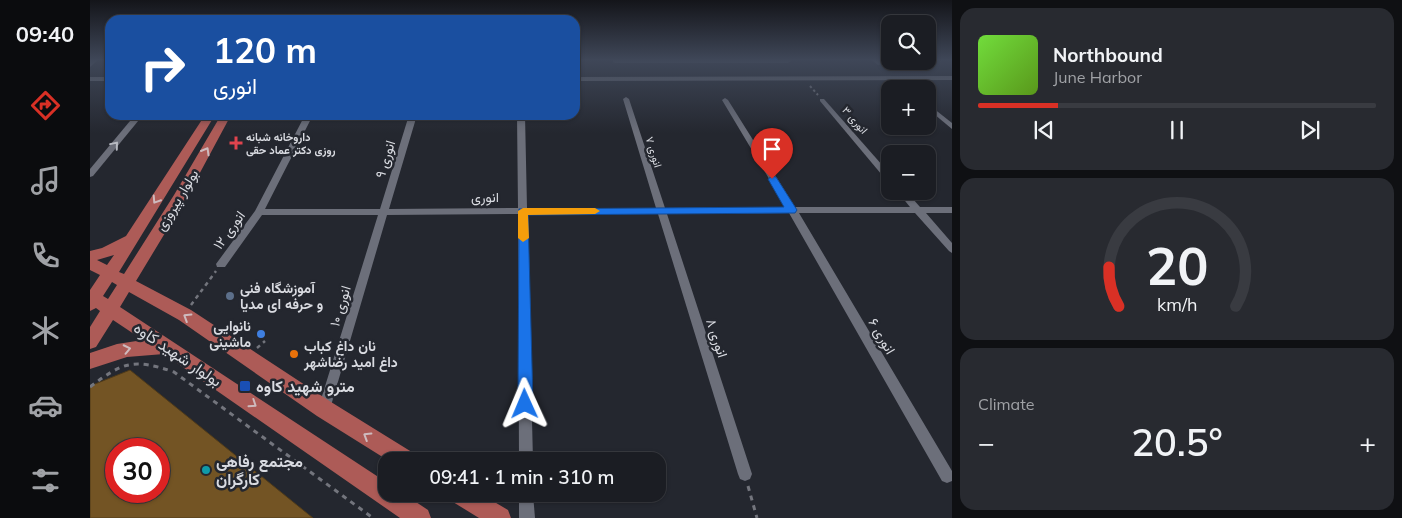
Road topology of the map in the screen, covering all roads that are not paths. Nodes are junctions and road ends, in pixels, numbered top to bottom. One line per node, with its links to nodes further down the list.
1 (626, 99): 19 (street, انوری ۷)
2 (725, 100): 15 (street, انوری ۶)
3 (822, 100): 12 (street, انوری ۳)
4 (936, 113): 11 (street)
5 (135, 120): 13 (street, one-way to 5)
6 (207, 120): 22 (main road, بولوار پیروزی, one-way to 22)
7 (223, 120): 28 (main road, بولوار پیروزی, one-way to 7)
8 (306, 120): 20 (street, انوری ۱۲)
9 (412, 120): 21 (street, انوری ۹)
10 (521, 120): 18 (street)
11 (952, 127)
12 (881, 169)
13 (90, 174)
14 (909, 200): 16 (street)
15 (792, 210): 16 (street, انوری); 19 (street, انوری); 38 (street, انوری ۶)
16 (917, 210): 17 (street, انوری); 23 (street)
17 (952, 210)
18 (523, 211): 19 (street, انوری); 21 (street, انوری); 36 (street)
19 (660, 211): 37 (street, انوری ۸)
20 (259, 212): 21 (street, انوری); 26 (street, انوری ۱۲)
21 (384, 212): 34 (street, انوری ۱۰)
22 (130, 239): 24 (main road); 27 (main road, بولوار پیروزی)
23 (952, 249)
24 (90, 256)
25 (90, 263): 27 (main road)
26 (221, 264)
27 (109, 273): 28 (main road); 29 (main road, بولوار پیروزی)
28 (126, 283): 30 (main road, بولوار پیروزی); 34 (main road, one-way to 28)
29 (91, 299): 30 (main road, بولوار شهید کاوه)
30 (110, 310): 31 (main road); 32 (main road, بولوار شهید کاوه)
31 (90, 342)
32 (166, 346): 33 (main road, one-way to 32); 41 (main road, بولوار شهید کاوه, one-way to 41)
33 (90, 361)
34 (324, 409): 35 (main road, one-way to 34)
35 (393, 452)
36 (526, 452)
37 (745, 474)
38 (947, 476)
39 (473, 502): 42 (main road)
40 (526, 502): 43 (street)
41 (420, 518)
42 (500, 518)
43 (527, 518)

